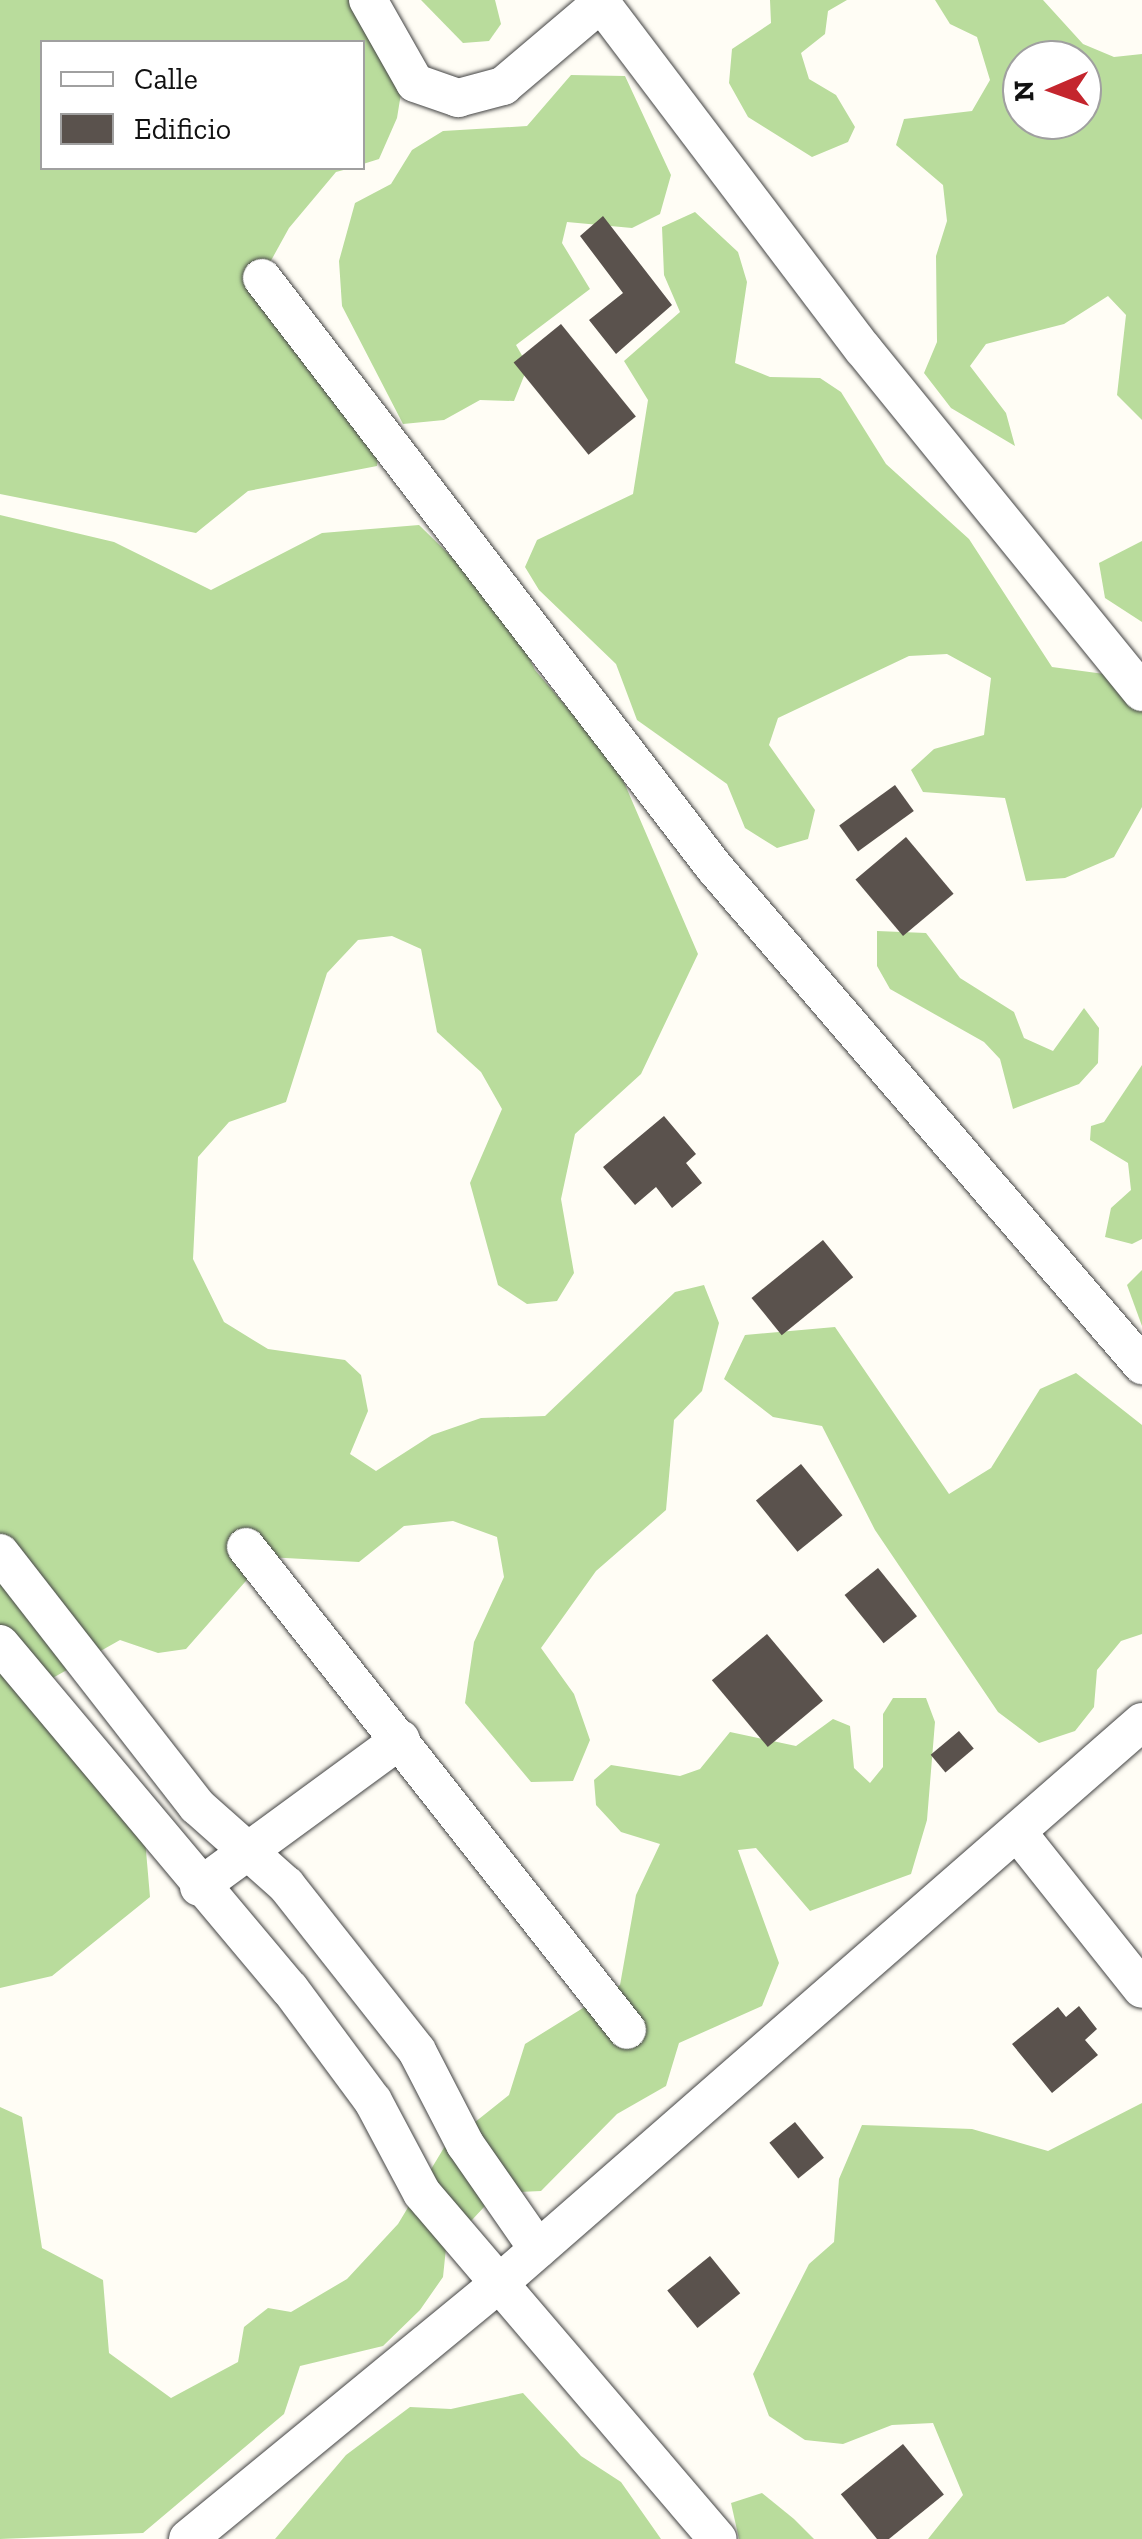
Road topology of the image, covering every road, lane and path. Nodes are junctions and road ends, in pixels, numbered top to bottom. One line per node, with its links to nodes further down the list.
1 (368, 0): 2 (street)
2 (603, 2): 4 (street)
3 (262, 278): 5 (street)
4 (1142, 692)
5 (1142, 1365)
6 (246, 1547): 10 (street)
7 (0, 1553): 12 (street)
8 (0, 1644): 13 (street)
9 (1142, 1722): 11 (street)
10 (401, 1739): 12 (street); 15 (street)
11 (1018, 1833): 14 (street); 16 (street)
12 (248, 1850): 13 (street); 16 (street)
13 (199, 1887): 17 (street)
14 (1142, 1989)
15 (627, 2030)
16 (538, 2250): 17 (street)
17 (504, 2279): 18 (street); 19 (street)
18 (188, 2539)
19 (718, 2539)

